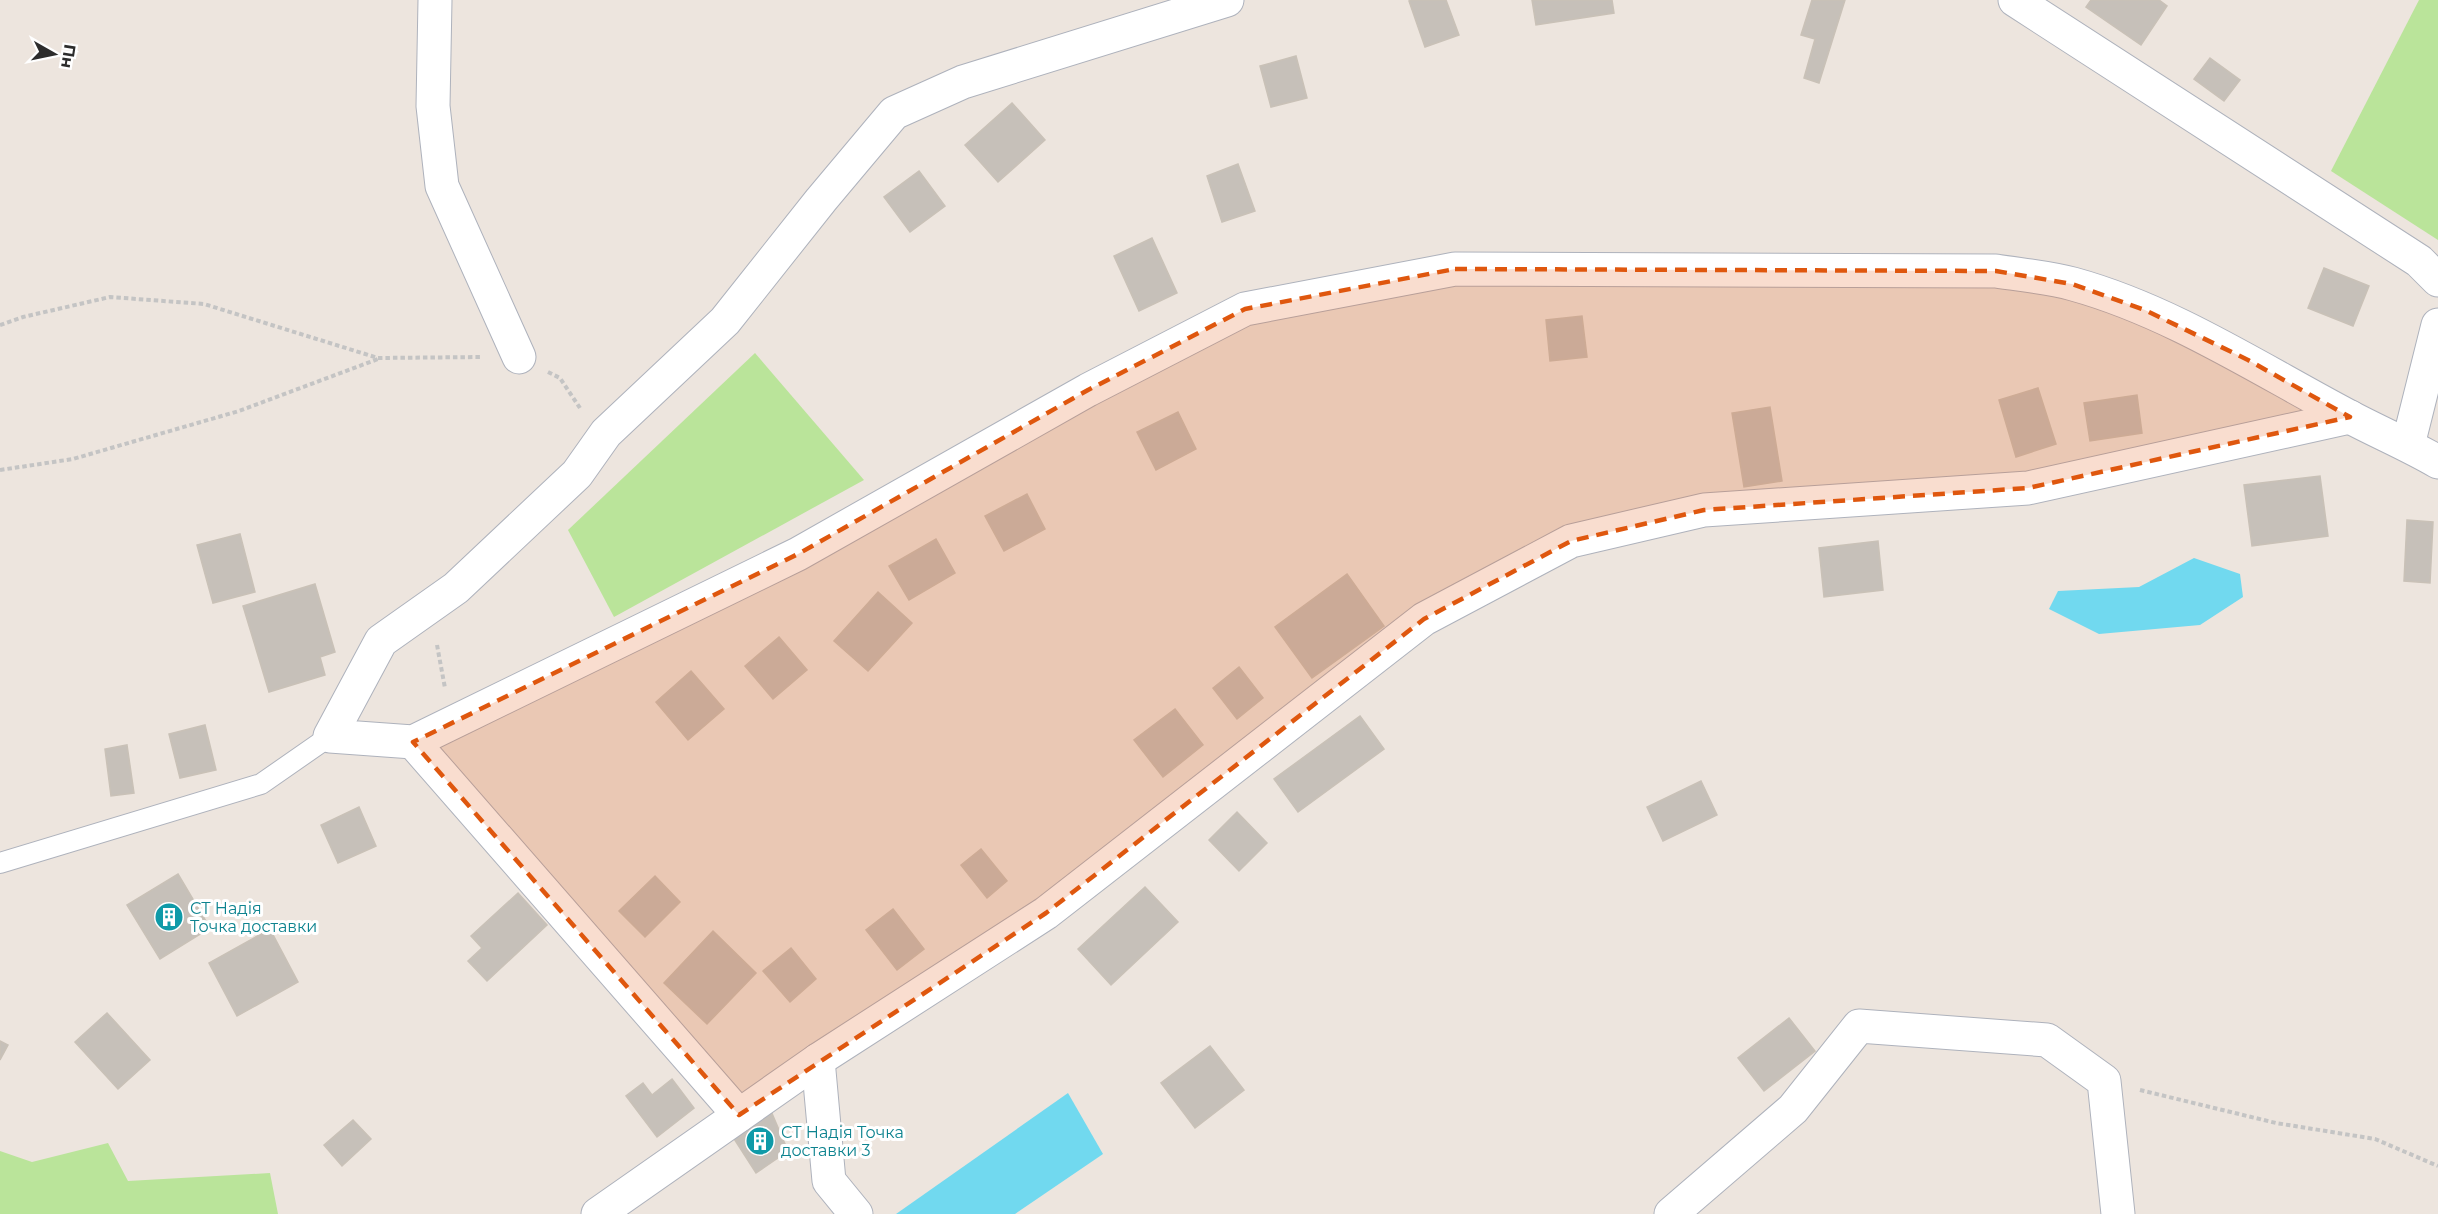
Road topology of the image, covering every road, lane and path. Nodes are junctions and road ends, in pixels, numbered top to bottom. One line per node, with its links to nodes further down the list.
1 (435, 0): 7 (street)
2 (1227, 0): 16 (street)
3 (2014, 0): 4 (street)
4 (2438, 280)
5 (0, 324): 8 (path)
6 (2438, 325): 11 (street)
7 (519, 357): 8 (path); 9 (path)
8 (378, 358): 13 (path)
9 (581, 416)
10 (2350, 417): 11 (street); 15 (street); 19 (street)
11 (2408, 445): 12 (street)
12 (2438, 462)
13 (0, 470)
14 (437, 642): 15 (path)
15 (451, 723): 17 (street)
16 (330, 736): 17 (street); 18 (lane)
17 (413, 742): 21 (street)
18 (0, 863)
19 (818, 1060): 21 (street); 24 (street)
20 (2104, 1081): 22 (path); 25 (street); 26 (street)
21 (738, 1115): 23 (street)
22 (2438, 1166)
23 (598, 1214)
24 (856, 1214)
25 (1671, 1214)
26 (2118, 1214)

